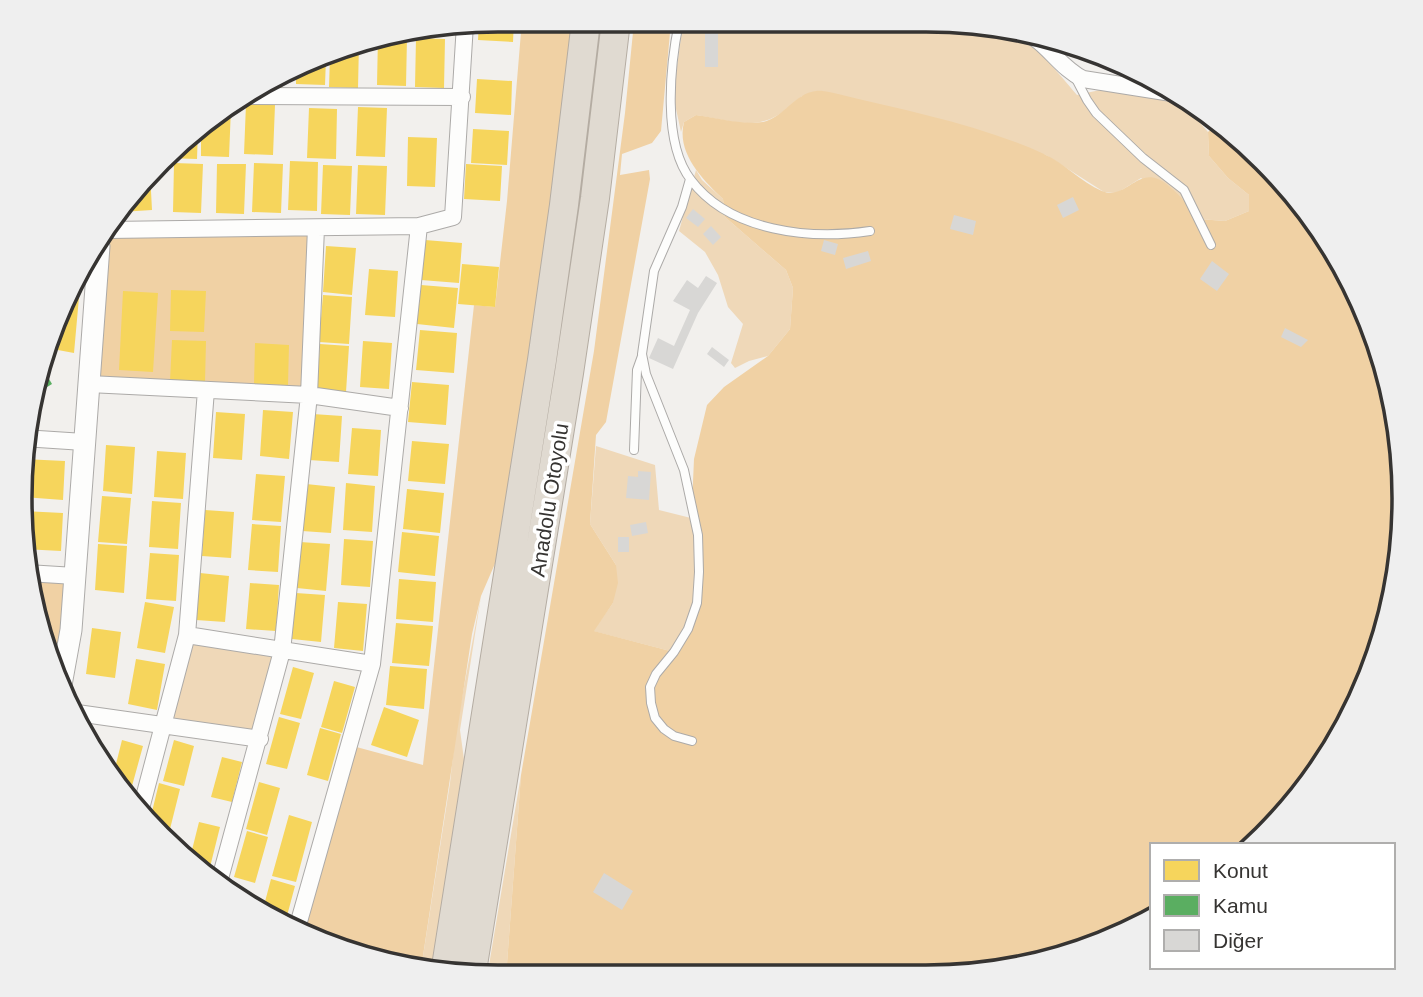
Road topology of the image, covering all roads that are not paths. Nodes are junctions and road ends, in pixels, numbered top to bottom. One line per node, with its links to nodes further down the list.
1 (465, 32): 9 (street)
2 (585, 32): 38 (highway, Anadolu Otoyolu)
3 (615, 32): 39 (highway, Anadolu Otoyolu)
4 (678, 32): 10 (lane)
5 (1049, 48): 6 (street)
6 (1074, 74): 7 (street); 15 (lane)
7 (1149, 89)
8 (262, 96): 9 (street)
9 (462, 97): 11 (street)
10 (690, 179): 14 (lane); 17 (lane)
11 (419, 226): 12 (street); 21 (street)
12 (316, 228): 13 (street); 20 (street)
13 (117, 230)
14 (870, 231)
15 (1212, 246)
16 (98, 258): 18 (main road)
17 (642, 354): 24 (lane); 34 (lane)
18 (89, 384): 19 (street); 23 (main road)
19 (206, 390): 20 (street); 27 (street)
20 (309, 395): 21 (street); 28 (street)
21 (400, 408): 29 (street)
22 (35, 439): 23 (street)
23 (84, 442): 26 (main road)
24 (634, 450)
25 (37, 574): 26 (street)
26 (75, 576): 30 (main road)
27 (187, 635): 28 (street); 32 (street)
28 (282, 650): 29 (street); 33 (street)
29 (372, 664): 37 (street)
30 (64, 669)
31 (85, 714): 32 (street)
32 (164, 724): 33 (street); 35 (street)
33 (260, 739): 36 (street)
34 (692, 741)
35 (143, 801)
36 (221, 874)
37 (299, 920)
38 (446, 963)
39 (473, 965)

